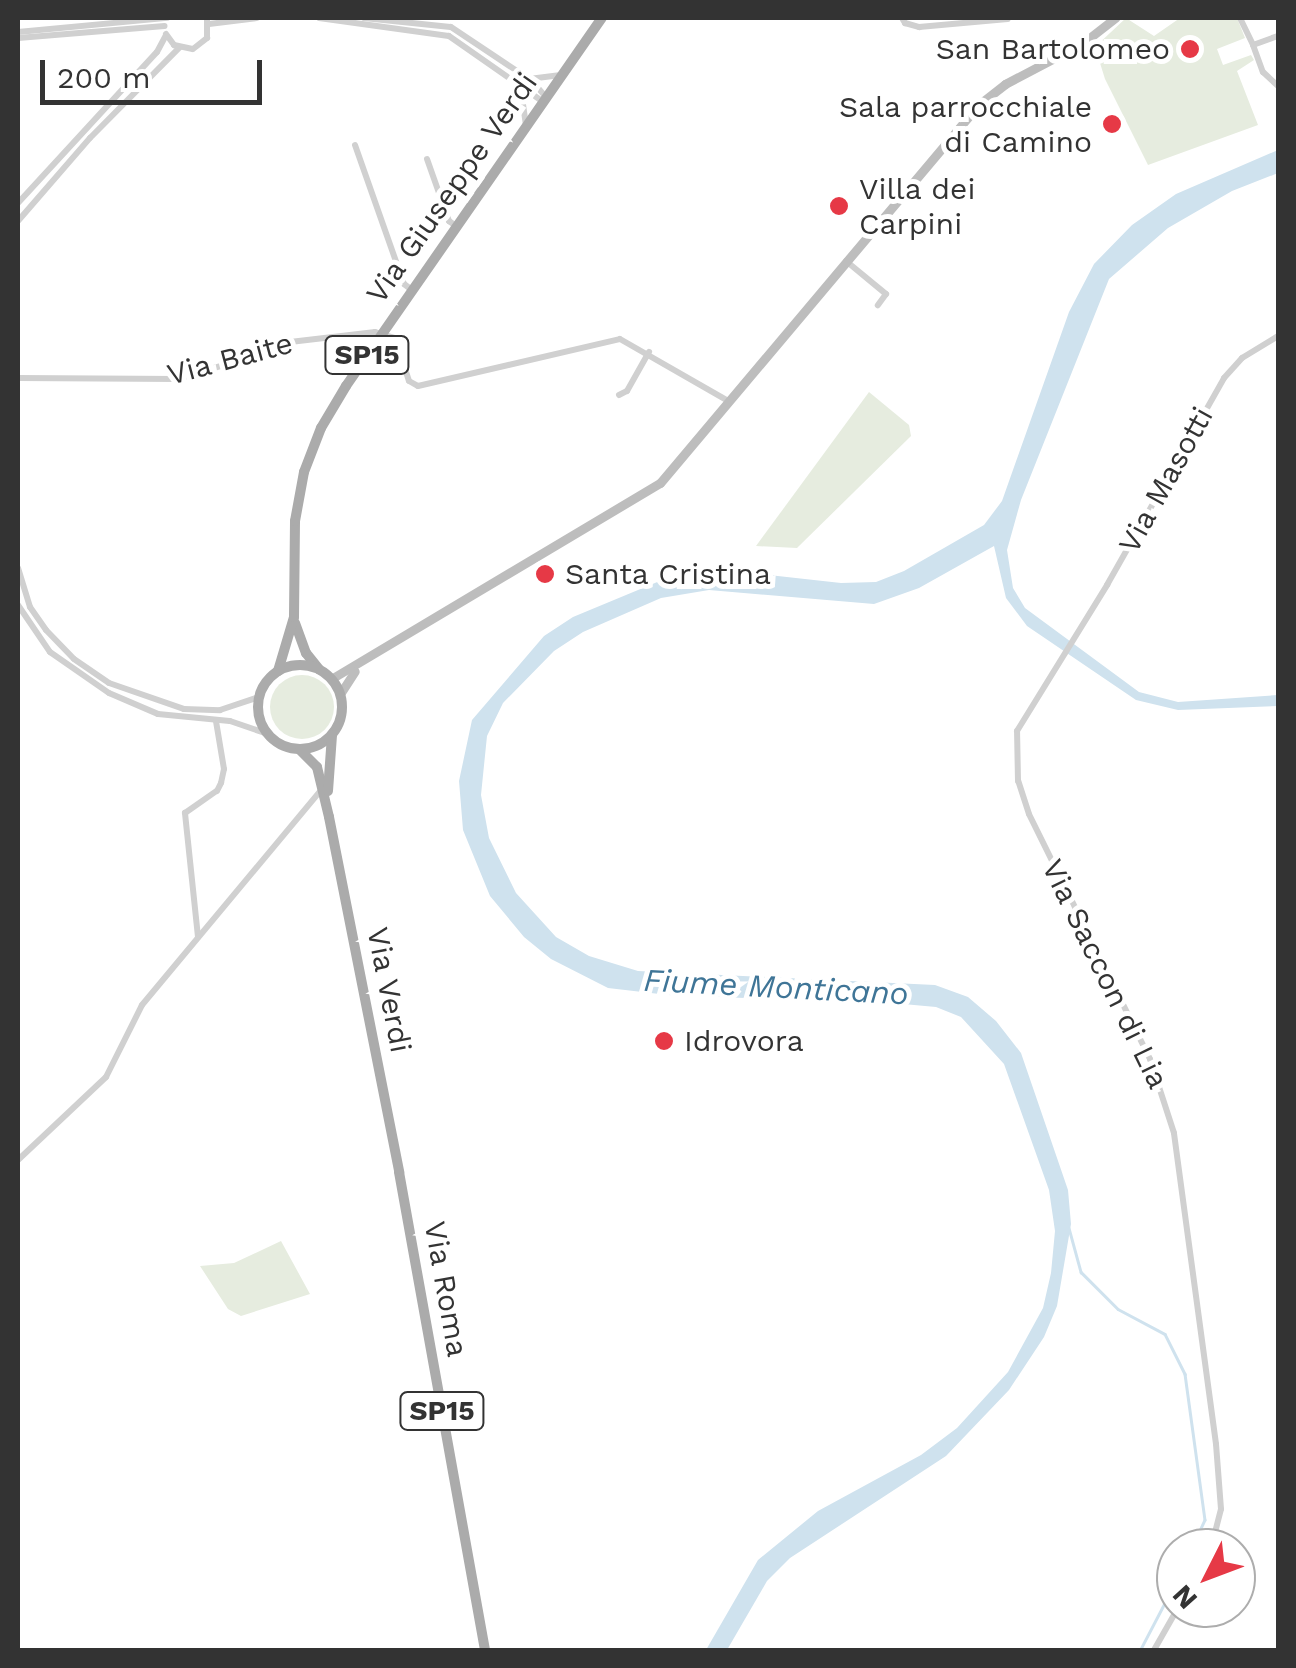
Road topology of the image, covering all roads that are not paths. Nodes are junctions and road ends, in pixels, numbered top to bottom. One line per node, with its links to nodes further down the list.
1 (257, 18): 10 (street)
2 (319, 18): 12 (street)
3 (364, 18): 9 (street)
4 (602, 18): 17 (main road, Via Giuseppe Verdi / SP15)
5 (902, 18): 6 (street)
6 (1008, 18)
7 (1115, 18): 28 (street)
8 (1240, 18): 15 (street)
9 (438, 20): 12 (street); 18 (street)
10 (208, 21): 16 (street)
11 (166, 24): 13 (street); 16 (street); 25 (street)
12 (441, 34): 20 (street)
13 (18, 35)
14 (1278, 36): 15 (street)
15 (1253, 45): 19 (street)
16 (179, 48): 26 (street)
17 (561, 75): 18 (street); 21 (main road, Via Giuseppe Verdi / SP15)
18 (528, 78): 21 (street)
19 (1278, 86)
20 (520, 89): 21 (street); 22 (street)
21 (544, 99): 22 (main road, Via Giuseppe Verdi / SP15)
22 (526, 124): 27 (main road, Via Giuseppe Verdi / SP15)
23 (356, 146): 29 (street)
24 (427, 159): 27 (street)
25 (18, 203)
26 (18, 221)
27 (456, 226): 29 (main road, Via Giuseppe Verdi / SP15)
28 (846, 261): 30 (street); 36 (street)
29 (412, 290): 31 (main road, Via Giuseppe Verdi / SP15)
30 (878, 304)
31 (382, 332): 33 (street); 34 (street, Via Baite); 39 (main road, Via Giuseppe Verdi / SP15)
32 (1278, 336): 40 (street, Via Masotti)
33 (649, 352): 35 (street); 36 (street)
34 (18, 378)
35 (618, 395)
36 (730, 402): 41 (street)
37 (18, 568): 46 (street)
38 (18, 605): 47 (street)
39 (294, 617): 42 (main road, SP15); 43 (main road, SP15)
40 (1063, 652): 56 (street, Via Saccon di Lia)
41 (361, 666): 44 (street); 45 (street)
42 (319, 670): 43 (main road); 44 (main road, SP15)
43 (278, 671): 46 (main road, SP15)
44 (332, 679): 45 (main road, SP15)
45 (340, 694): 49 (main road, SP15)
46 (259, 698): 48 (main road)
47 (216, 721): 48 (street); 53 (street)
48 (268, 734): 50 (main road)
49 (332, 735): 50 (main road); 52 (main road, SP15)
50 (300, 750): 51 (main road, SP15)
51 (323, 788): 52 (main road, SP15); 53 (street)
52 (329, 817): 55 (main road, Via Verdi / SP15)
53 (198, 938): 54 (street)
54 (18, 1160)
55 (399, 1172): 58 (main road, Via Roma / SP15)
56 (1216, 1528)
57 (1167, 1628): 59 (street)
58 (486, 1650)
59 (1154, 1650)

